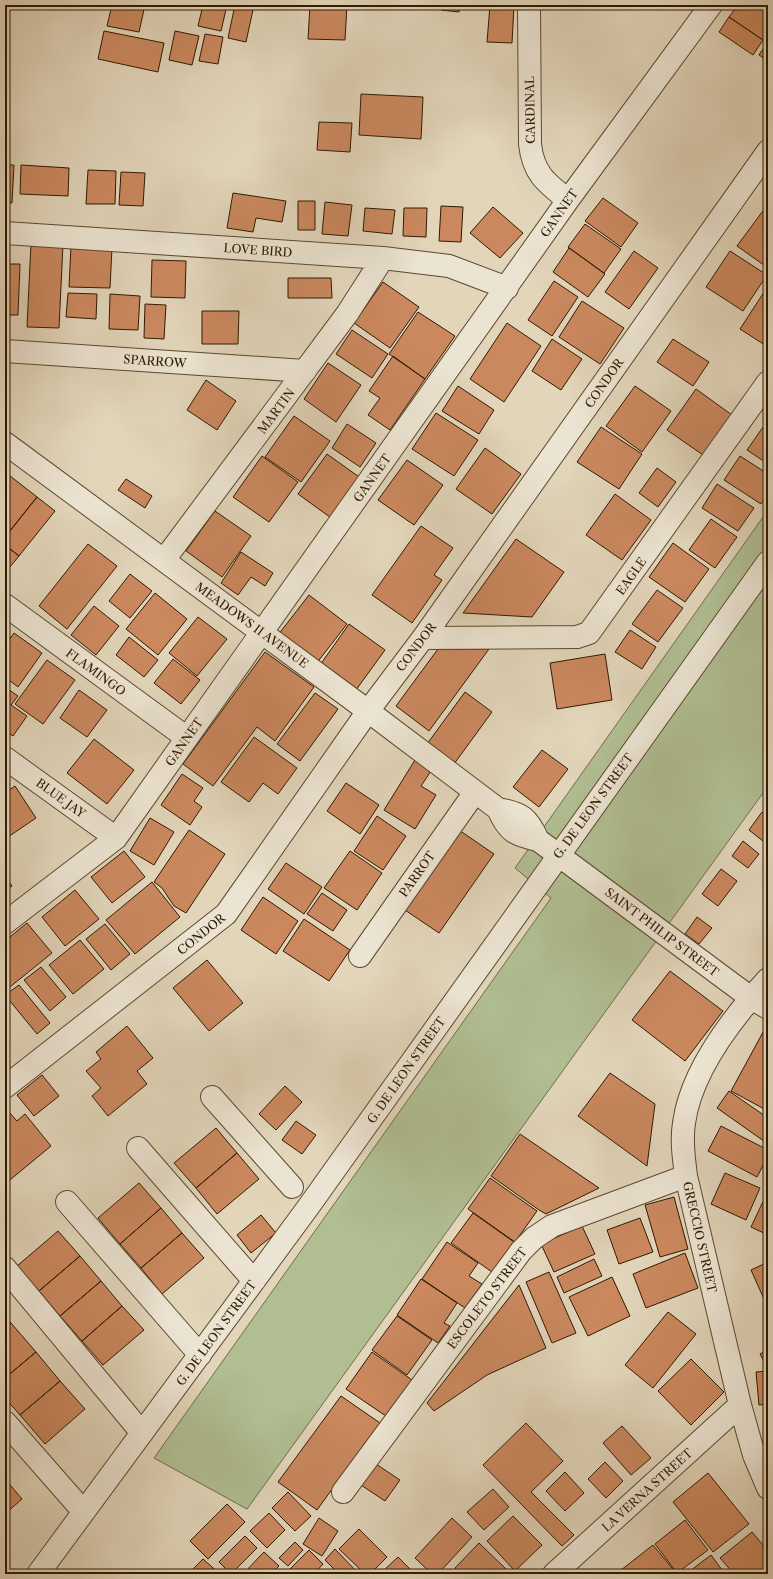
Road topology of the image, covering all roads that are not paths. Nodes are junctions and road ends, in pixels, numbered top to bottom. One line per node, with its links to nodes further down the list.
1 (529, 5): 4 (street, CARDINAL)
2 (711, 5): 4 (street, GANNET)
3 (768, 151): 16 (street, CONDOR)
4 (568, 200): 7 (street, GANNET)
5 (5, 233): 6 (street, LOVE BIRD)
6 (383, 258): 7 (street, LOVE BIRD); 9 (street, MARTIN)
7 (507, 288): 15 (street, GANNET)
8 (5, 351): 9 (street, SPARROW)
9 (305, 371): 12 (street, MARTIN)
10 (768, 382): 16 (street, EAGLE)
11 (5, 443): 12 (street, MEADOWS II AVENUE)
12 (164, 560): 15 (street, MEADOWS II AVENUE)
13 (768, 562): 22 (street, G. DE LEON STREET)
14 (5, 605): 18 (street, FLAMINGO)
15 (261, 632): 17 (street, MEADOWS II AVENUE); 18 (street, GANNET)
16 (423, 638): 17 (street, CONDOR)
17 (368, 710): 20 (street, MEADOWS II AVENUE); 27 (street, CONDOR)
18 (187, 738): 21 (street, GANNET)
19 (6, 761): 21 (street, BLUE JAY)
20 (475, 792): 22 (street, MEADOWS II AVENUE); 24 (street, PARROT)
21 (116, 838): 23 (street, GANNET)
22 (558, 855): 26 (street, SAINT PHILIP STREET); 34 (street, G. DE LEON STREET)
23 (5, 923)
24 (360, 956)
25 (768, 979): 26 (street, GRECCIO STREET)
26 (759, 1003): 30 (street, GRECCIO STREET)
27 (5, 1087)
28 (212, 1097): 31 (street)
29 (138, 1148): 34 (street)
30 (686, 1176): 36 (street, GRECCIO STREET); 40 (street, ESCOLETO STREET)
31 (292, 1187)
32 (67, 1202): 35 (street)
33 (5, 1268): 38 (street)
34 (254, 1281): 35 (street, G. DE LEON STREET)
35 (200, 1355): 38 (street, G. DE LEON STREET)
36 (740, 1405): 39 (street, GRECCIO STREET); 43 (street, LA VERNA STREET)
37 (5, 1422): 41 (street)
38 (142, 1433): 41 (street, G. DE LEON STREET)
39 (768, 1488)
40 (343, 1492)
41 (83, 1511): 42 (street, G. DE LEON STREET)
42 (38, 1574)
43 (554, 1574)

